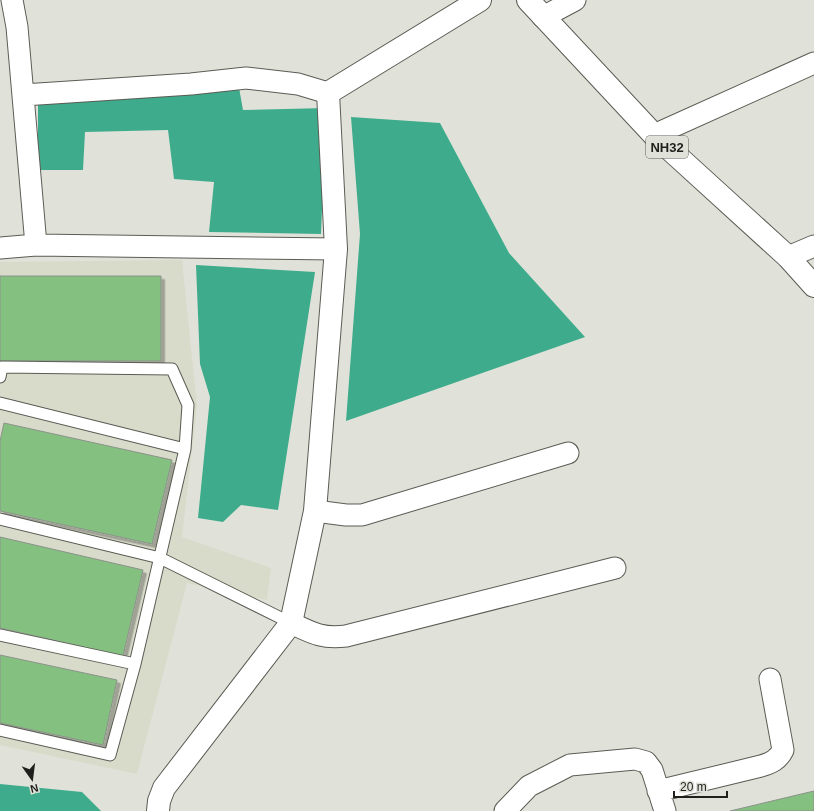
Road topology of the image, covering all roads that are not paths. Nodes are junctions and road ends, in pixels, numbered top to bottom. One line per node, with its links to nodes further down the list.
1 (12, 0): 8 (street)
2 (480, 0): 7 (main road)
3 (528, 0): 5 (main road, NH32)
4 (575, 0): 5 (street)
5 (543, 17): 9 (main road, NH32)
6 (814, 63): 9 (street)
7 (328, 93): 8 (street); 13 (main road)
8 (24, 95): 10 (street)
9 (654, 135): 14 (main road, NH32)
10 (36, 245): 12 (street); 13 (street)
11 (814, 246): 14 (street)
12 (0, 248)
13 (336, 249): 20 (main road)
14 (788, 257): 15 (main road, NH32)
15 (814, 286)
16 (0, 377): 18 (lane)
17 (0, 403): 18 (lane)
18 (185, 449): 22 (lane)
19 (568, 453): 20 (street)
20 (315, 511): 24 (main road)
21 (0, 519): 22 (lane)
22 (160, 558): 24 (lane); 26 (lane)
23 (615, 568): 24 (street)
24 (291, 623): 30 (main road)
25 (0, 635): 26 (lane)
26 (135, 664): 28 (lane)
27 (770, 679): 29 (street)
28 (0, 730)
29 (658, 791): 31 (street); 32 (street)
30 (158, 811)
31 (505, 811)
32 (665, 811)

